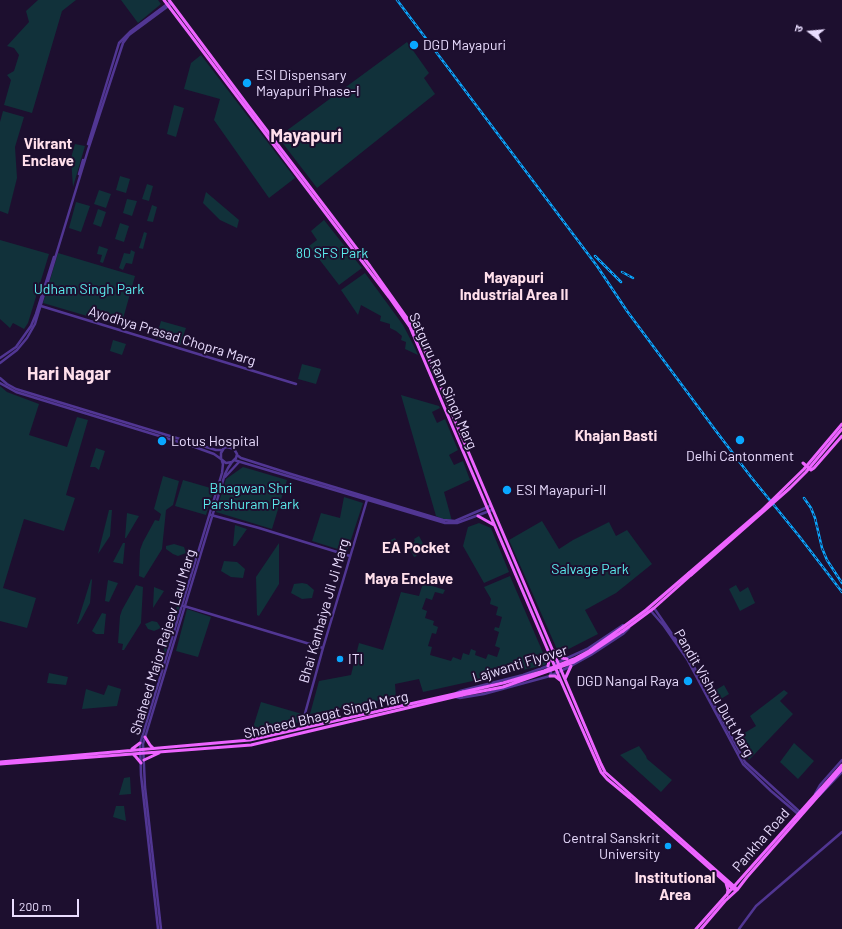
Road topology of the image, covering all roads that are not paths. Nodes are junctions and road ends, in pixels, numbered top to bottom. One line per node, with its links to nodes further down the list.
1 (164, 0): 2 (main road, Satguru Ram Singh Marg)
2 (170, 3): 3 (street); 21 (main road, Satguru Ram Singh Marg)
3 (40, 306): 4 (street); 5 (street); 8 (street, Ayodhya Prasad Chopra Marg)
4 (0, 358)
5 (0, 363)
6 (0, 378): 9 (street)
7 (0, 383): 9 (street)
8 (296, 384)
9 (100, 416): 13 (street); 15 (street)
10 (842, 424): 27 (main road, bridge)
11 (842, 429): 27 (main road, bridge)
12 (842, 436): 18 (main road)
13 (222, 450): 14 (street); 15 (street)
14 (237, 454): 16 (street); 21 (street)
15 (222, 460): 16 (street); 23 (street, Shaheed Major Rajeev Laul Marg)
16 (233, 461): 17 (street); 19 (street, Shaheed Major Rajeev Laul Marg)
17 (240, 461): 19 (street); 20 (street)
18 (803, 463)
19 (223, 478): 23 (street, Shaheed Major Rajeev Laul Marg)
20 (367, 500): 24 (street); 26 (street, Bhai Kanhaiya Jil Ji Marg)
21 (488, 507): 22 (main road, Satguru Ram Singh Marg)
22 (491, 511): 24 (street); 25 (main road, Satguru Ram Singh Marg); 32 (main road, Satguru Ram Singh Marg)
23 (210, 515): 26 (street); 28 (street, Shaheed Major Rajeev Laul Marg)
24 (478, 516): 25 (main road)
25 (494, 525): 35 (main road, Satguru Ram Singh Marg)
26 (350, 556): 31 (street, Bhai Kanhaiya Jil Ji Marg)
27 (690, 574): 29 (main road, Shaheed Bhagat Singh Marg); 30 (main road, Shaheed Bhagat Singh Marg)
28 (183, 606): 31 (street); 47 (street, Shaheed Major Rajeev Laul Marg); 48 (street, Shaheed Major Rajeev Laul Marg)
29 (652, 609): 30 (main road, Shaheed Bhagat Singh Marg); 62 (street, Pandit Vishnu Dutt Marg)
30 (631, 624): 33 (street); 34 (street, Shaheed Bhagat Singh Marg); 43 (main road, Lajwanti Flyover, bridge)
31 (323, 648): 44 (street, Bhai Kanhaiya Jil Ji Marg)
32 (552, 649): 36 (main road); 37 (main road, Satguru Ram Singh Marg)
33 (587, 649): 34 (street); 36 (street)
34 (591, 654): 39 (street, Shaheed Bhagat Singh Marg)
35 (550, 656): 37 (main road, Satguru Ram Singh Marg); 38 (main road)
36 (567, 659): 37 (street)
37 (556, 663): 38 (main road, Shaheed Bhagat Singh Marg); 40 (main road)
38 (548, 666): 41 (street); 43 (street, Shaheed Bhagat Singh Marg)
39 (570, 666): 40 (street, Shaheed Bhagat Singh Marg); 42 (main road)
40 (559, 672): 41 (street, Shaheed Bhagat Singh Marg); 42 (main road)
41 (550, 676): 42 (main road); 43 (street, Shaheed Bhagat Singh Marg)
42 (563, 681): 64 (main road); 65 (main road)
43 (455, 695): 45 (main road, Shaheed Bhagat Singh Marg); 52 (main road, Shaheed Bhagat Singh Marg)
44 (304, 715): 45 (street); 46 (street, Bhai Kanhaiya Jil Ji Marg)
45 (308, 726): 46 (main road, Shaheed Bhagat Singh Marg)
46 (301, 728): 49 (main road, Shaheed Bhagat Singh Marg)
47 (145, 737): 50 (main road); 51 (street, Shaheed Major Rajeev Laul Marg)
48 (140, 743): 51 (street, Shaheed Major Rajeev Laul Marg); 53 (main road)
49 (172, 746): 50 (main road, Shaheed Bhagat Singh Marg); 52 (street)
50 (154, 748): 51 (main road, Shaheed Bhagat Singh Marg)
51 (141, 751): 53 (main road, Shaheed Bhagat Singh Marg); 54 (main road, Shaheed Bhagat Singh Marg); 55 (street, Shaheed Major Rajeev Laul Marg); 58 (street, Shaheed Major Rajeev Laul Marg)
52 (173, 751): 54 (main road, Shaheed Bhagat Singh Marg)
53 (131, 752): 57 (main road, Shaheed Bhagat Singh Marg); 58 (main road)
54 (161, 752): 55 (main road)
55 (144, 760): 69 (street, Shaheed Major Rajeev Laul Marg)
56 (842, 760): 61 (street)
57 (0, 763)
58 (141, 763): 69 (street, Shaheed Major Rajeev Laul Marg)
59 (842, 765): 61 (main road, Pankha Road)
60 (842, 771): 61 (main road, Pankha Road)
61 (816, 796): 62 (main road, Pankha Road)
62 (800, 814): 66 (main road, Pankha Road); 67 (main road, Pankha Road)
63 (842, 832): 72 (street)
64 (726, 882): 67 (main road); 68 (main road)
65 (730, 882): 66 (main road); 67 (main road)
66 (738, 883): 67 (main road, Pankha Road)
67 (735, 888): 68 (main road, Pankha Road); 71 (main road, Pankha Road)
68 (727, 895): 70 (main road, Pankha Road)
69 (159, 929)
70 (696, 929)
71 (701, 929)
72 (739, 929)

